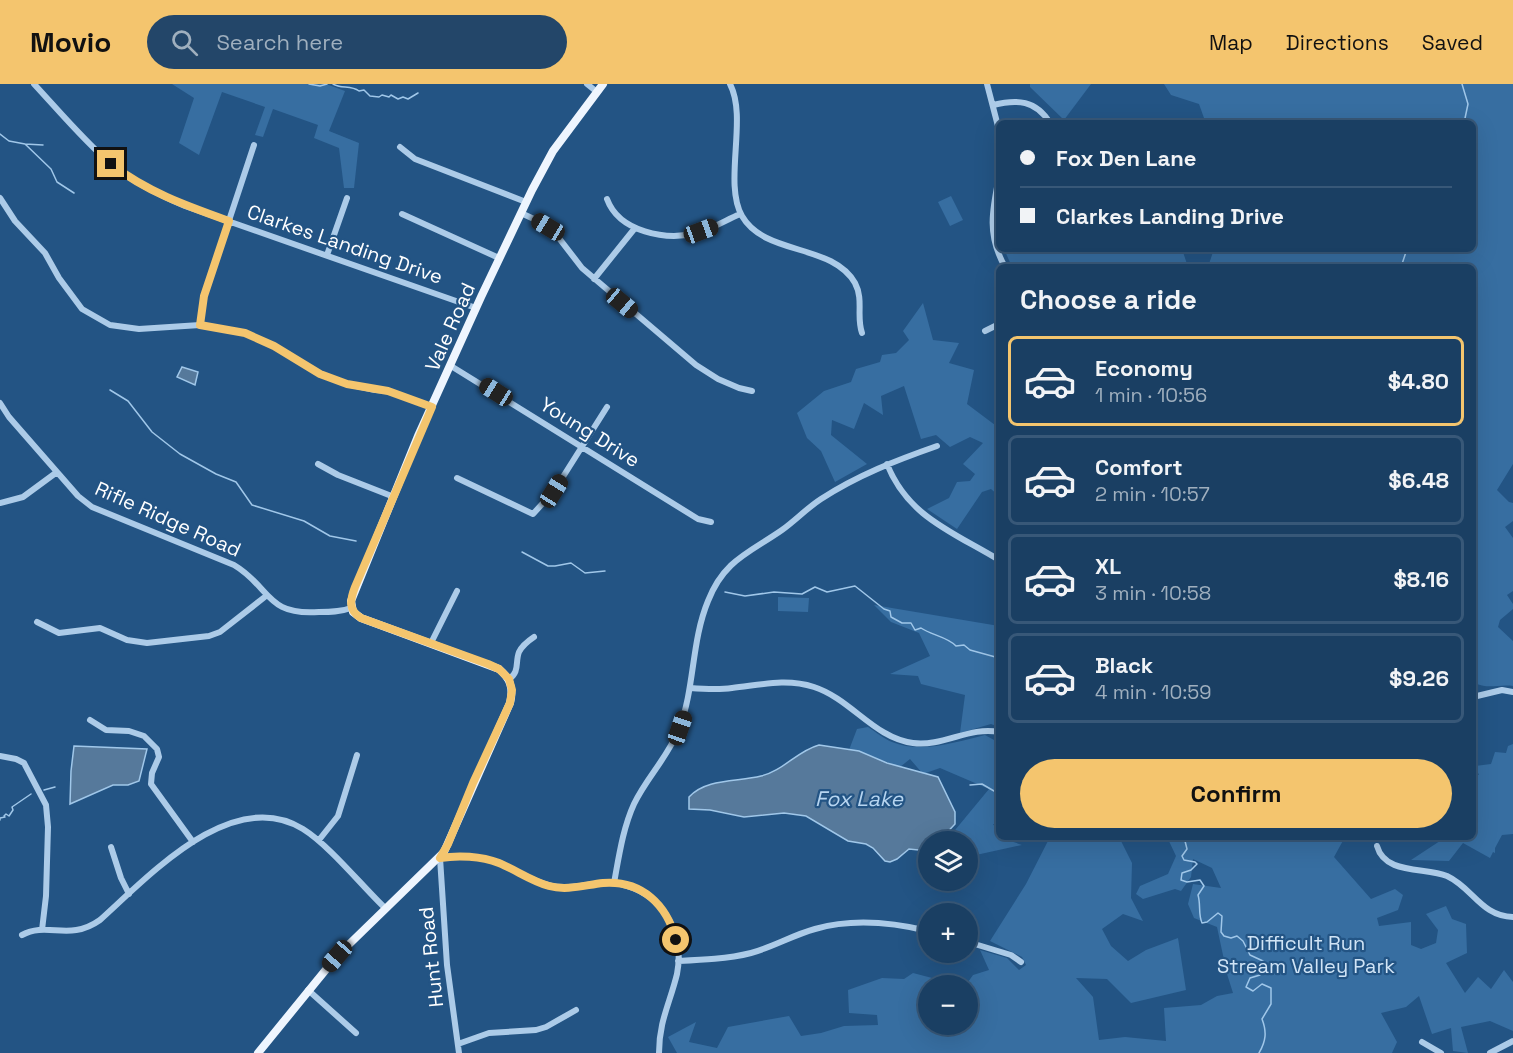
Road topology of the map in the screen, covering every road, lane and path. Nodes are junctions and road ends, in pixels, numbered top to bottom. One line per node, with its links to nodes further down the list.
1 (34, 84): 20 (street, Clarkes Landing Drive)
2 (587, 84): 6 (street)
3 (603, 84): 6 (main road, Vale Road)
4 (987, 84): 7 (street)
5 (732, 85): 18 (street)
6 (597, 92): 16 (main road, Vale Road)
7 (993, 105): 8 (street); 9 (street)
8 (997, 120)
9 (1048, 120)
10 (254, 146): 20 (street)
11 (400, 147): 16 (street)
12 (996, 191): 22 (street)
13 (0, 198): 27 (street)
14 (347, 198): 23 (street)
15 (607, 199): 21 (street)
16 (526, 202): 17 (main road, Vale Road)
17 (521, 213): 24 (main road, Vale Road); 25 (street)
18 (740, 213): 21 (street); 30 (street)
19 (402, 214): 24 (street)
20 (229, 221): 23 (street, Clarkes Landing Drive); 27 (street)
21 (635, 228): 25 (street)
22 (996, 247)
23 (327, 255): 26 (street, Clarkes Landing Drive)
24 (499, 258): 26 (main road, Vale Road)
25 (594, 279): 32 (street)
26 (476, 308): 31 (main road, Vale Road)
27 (200, 325): 34 (street)
28 (996, 326): 29 (street)
29 (985, 331)
30 (862, 333)
31 (452, 366): 34 (main road, Vale Road); 36 (street, Young Drive)
32 (752, 391)
33 (0, 403): 40 (street, Rifle Ridge Road)
34 (432, 407): 42 (main road, Vale Road)
35 (607, 408): 36 (street)
36 (581, 446): 41 (street); 44 (street, Young Drive)
37 (938, 446): 39 (street)
38 (318, 464): 42 (street)
39 (887, 464): 45 (street); 53 (street)
40 (57, 472): 43 (street); 47 (street, Rifle Ridge Road)
41 (457, 478)
42 (394, 497): 48 (main road, Vale Road)
43 (0, 503)
44 (711, 522)
45 (996, 558)
46 (457, 591): 51 (street)
47 (266, 596): 48 (street, Rifle Ridge Road); 49 (street)
48 (351, 608): 51 (main road)
49 (37, 622)
50 (534, 637): 52 (street)
51 (431, 643): 52 (main road)
52 (509, 679): 64 (main road)
53 (690, 688): 57 (street); 65 (street)
54 (1513, 692): 55 (street)
55 (1477, 696)
56 (90, 720): 61 (street)
57 (996, 732)
58 (357, 755): 60 (street)
59 (0, 756): 69 (street)
60 (319, 840): 61 (street); 67 (street)
61 (193, 842): 66 (street)
62 (1377, 846): 68 (street)
63 (111, 847): 66 (street)
64 (440, 858): 65 (street); 67 (main road); 80 (street, Hunt Road)
65 (614, 883): 73 (street)
66 (129, 894): 69 (street)
67 (385, 908): 75 (main road)
68 (1513, 917)
69 (42, 930): 71 (street)
70 (918, 930): 73 (street)
71 (22, 935)
72 (978, 945): 74 (street)
73 (678, 961): 83 (street)
74 (1021, 962)
75 (308, 990): 77 (street); 81 (main road)
76 (576, 1010): 80 (street)
77 (356, 1033)
78 (1513, 1041): 85 (street)
79 (1422, 1042): 84 (street)
80 (458, 1044): 82 (street, Hunt Road)
81 (258, 1053)
82 (459, 1053)
83 (659, 1053)
84 (1441, 1053)
85 (1490, 1053)

